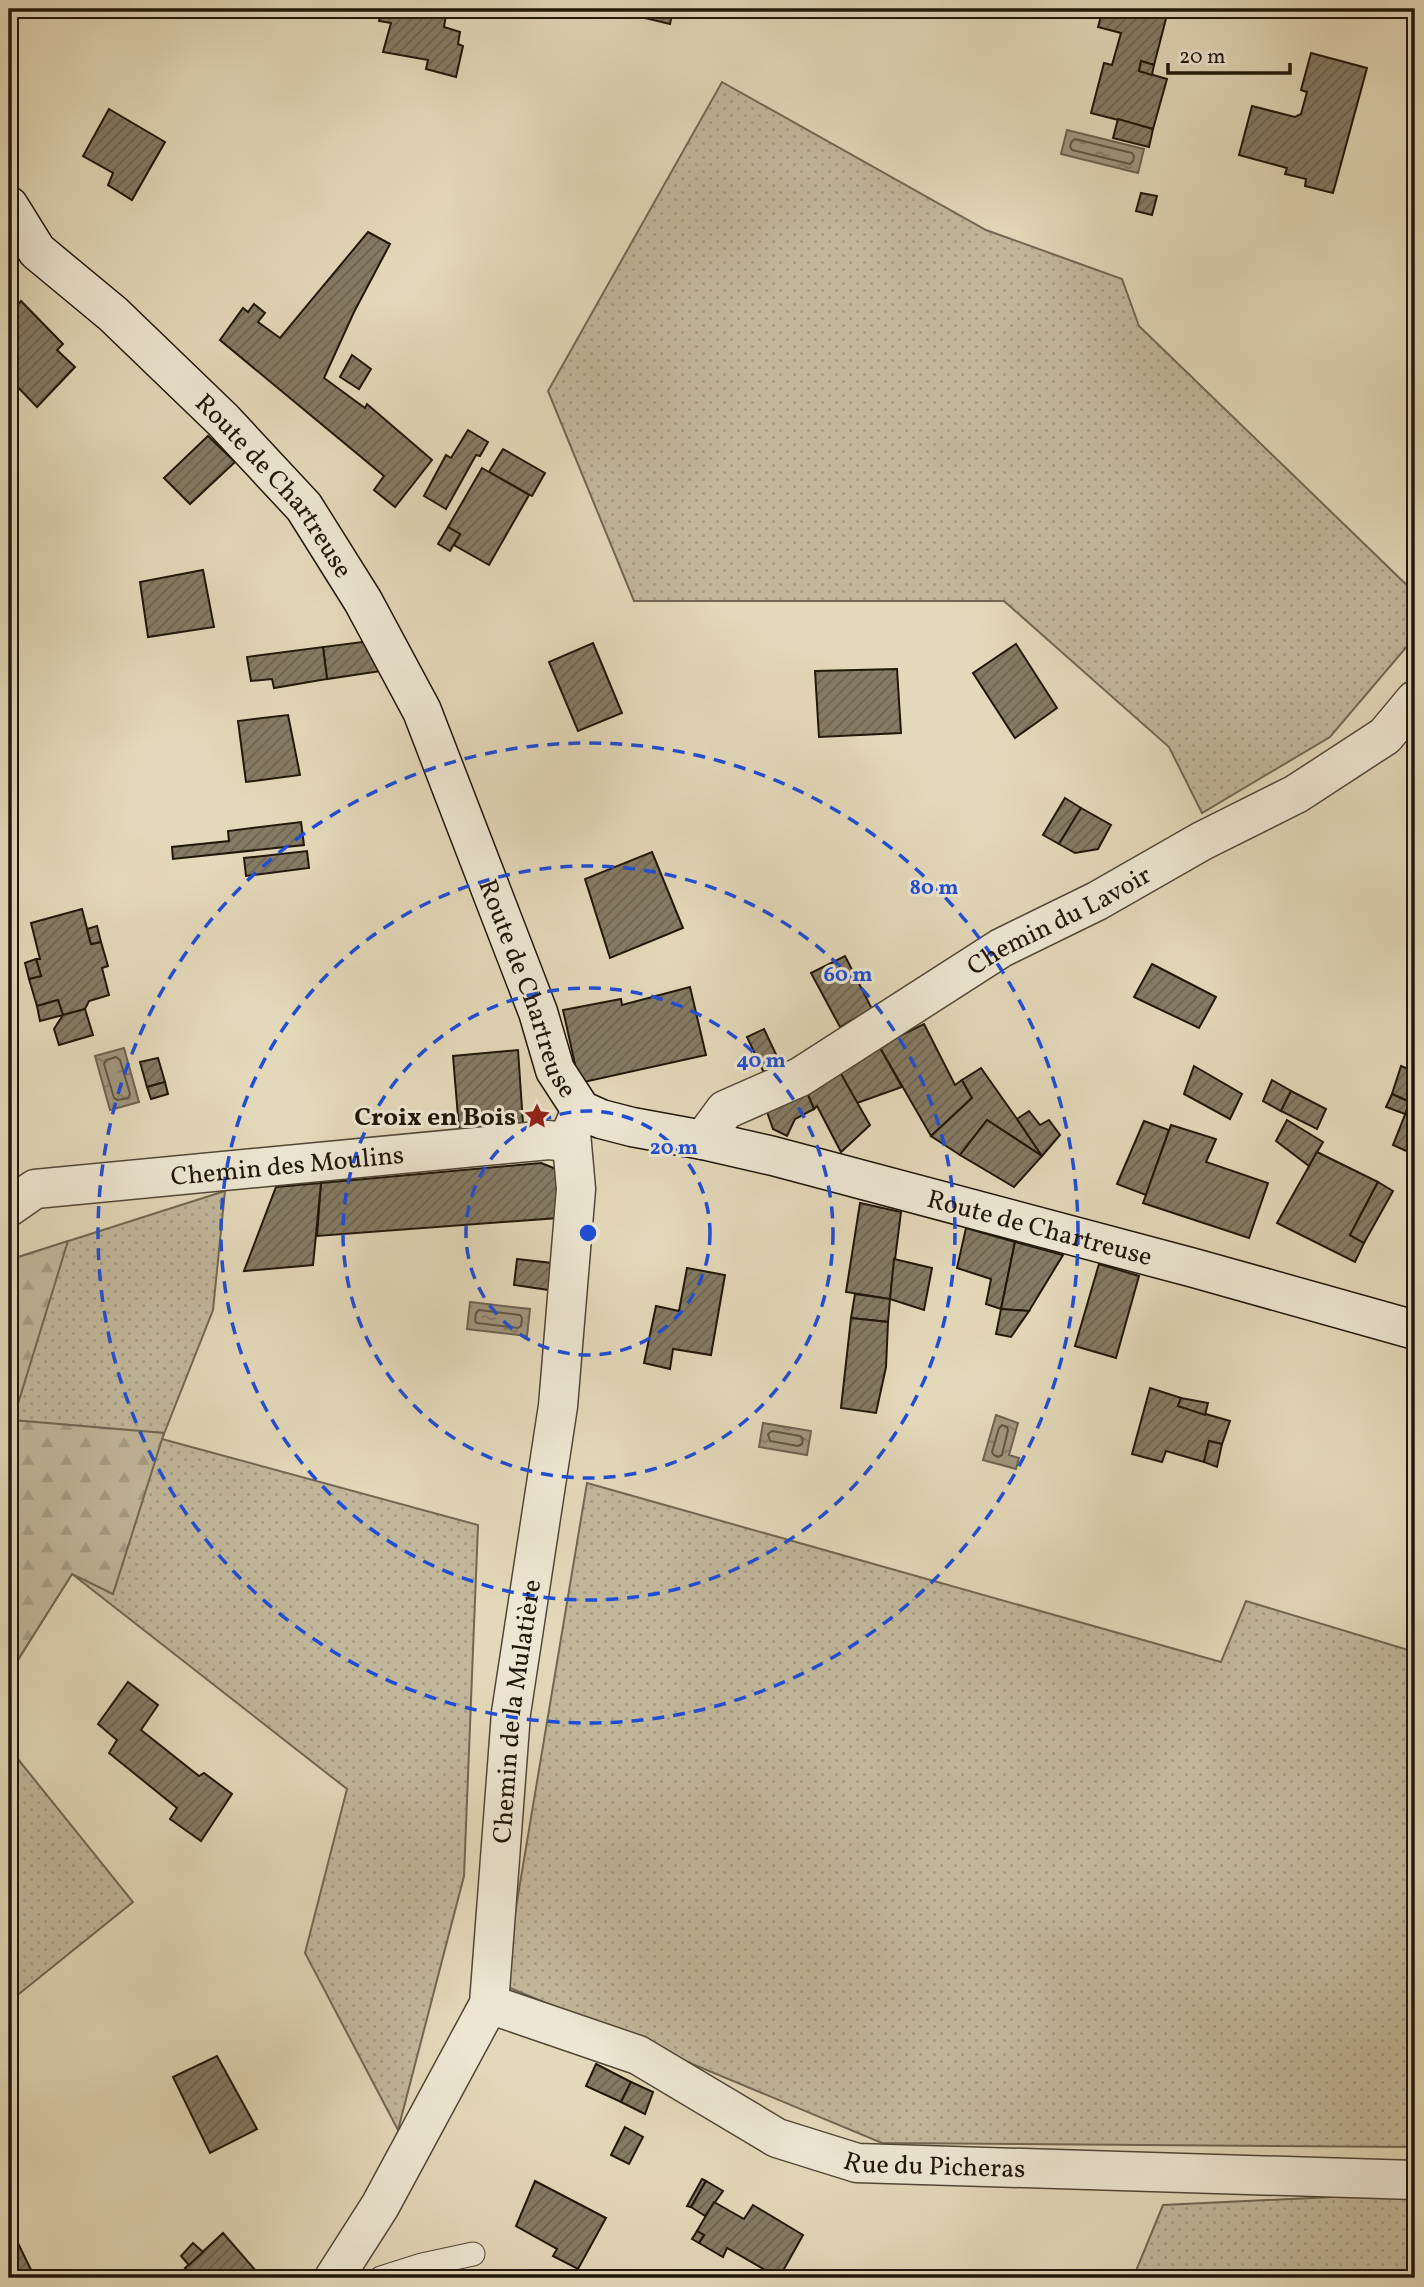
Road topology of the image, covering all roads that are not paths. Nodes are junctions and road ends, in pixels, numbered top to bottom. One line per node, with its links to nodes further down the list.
1 (9, 206): 3 (street, Route de Chartreuse)
2 (1415, 700): 4 (street, Chemin du Lavoir)
3 (576, 1126): 4 (street, Route de Chartreuse); 5 (street, Chemin des Moulins); 7 (street, Chemin de la Mulatière)
4 (703, 1140): 6 (street, Route de Chartreuse)
5 (9, 1207)
6 (1415, 1330)
7 (489, 2004): 8 (street, Rue du Picheras); 10 (street, Chemin de la Mulatière)
8 (1415, 2180)
9 (473, 2254): 11 (lane)
10 (334, 2278)
11 (381, 2278)

